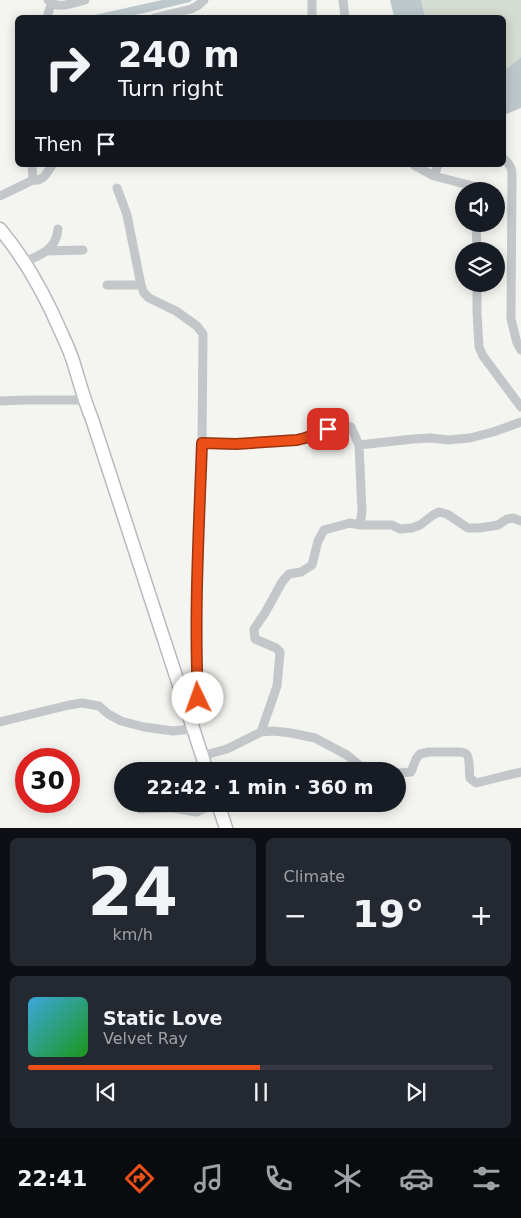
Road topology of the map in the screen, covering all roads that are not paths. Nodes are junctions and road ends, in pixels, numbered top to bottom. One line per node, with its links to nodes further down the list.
1 (85, 0): 5 (street)
2 (204, 0): 7 (street)
3 (312, 0): 8 (street)
4 (343, 0): 9 (street)
5 (50, 2): 6 (street)
6 (48, 15)
7 (167, 15)
8 (312, 15)
9 (345, 15)
10 (506, 160): 27 (street)
11 (32, 167): 15 (street)
12 (51, 167): 15 (street)
13 (421, 167): 14 (street)
14 (436, 171): 16 (street)
15 (32, 180): 18 (street)
16 (463, 182)
17 (117, 188): 25 (street)
18 (0, 196)
19 (0, 229): 23 (main road)
20 (58, 229): 22 (street)
21 (83, 250): 22 (street)
22 (46, 252): 23 (street)
23 (25, 262): 28 (main road)
24 (106, 285): 25 (street)
25 (141, 286): 32 (street)
26 (477, 292): 30 (street)
27 (521, 350)
28 (85, 400): 29 (street); 37 (main road)
29 (0, 401)
30 (521, 407)
31 (521, 422): 33 (street)
32 (202, 443): 33 (street); 37 (street)
33 (359, 445): 35 (street)
34 (521, 521): 35 (street)
35 (360, 525): 38 (street)
36 (0, 722): 37 (street)
37 (192, 729): 39 (main road)
38 (260, 732): 39 (street); 41 (street)
39 (201, 756): 40 (main road)
40 (203, 762)
41 (355, 762)
42 (406, 772): 43 (street)
43 (521, 772)
44 (221, 812): 45 (main road)
45 (226, 828)

